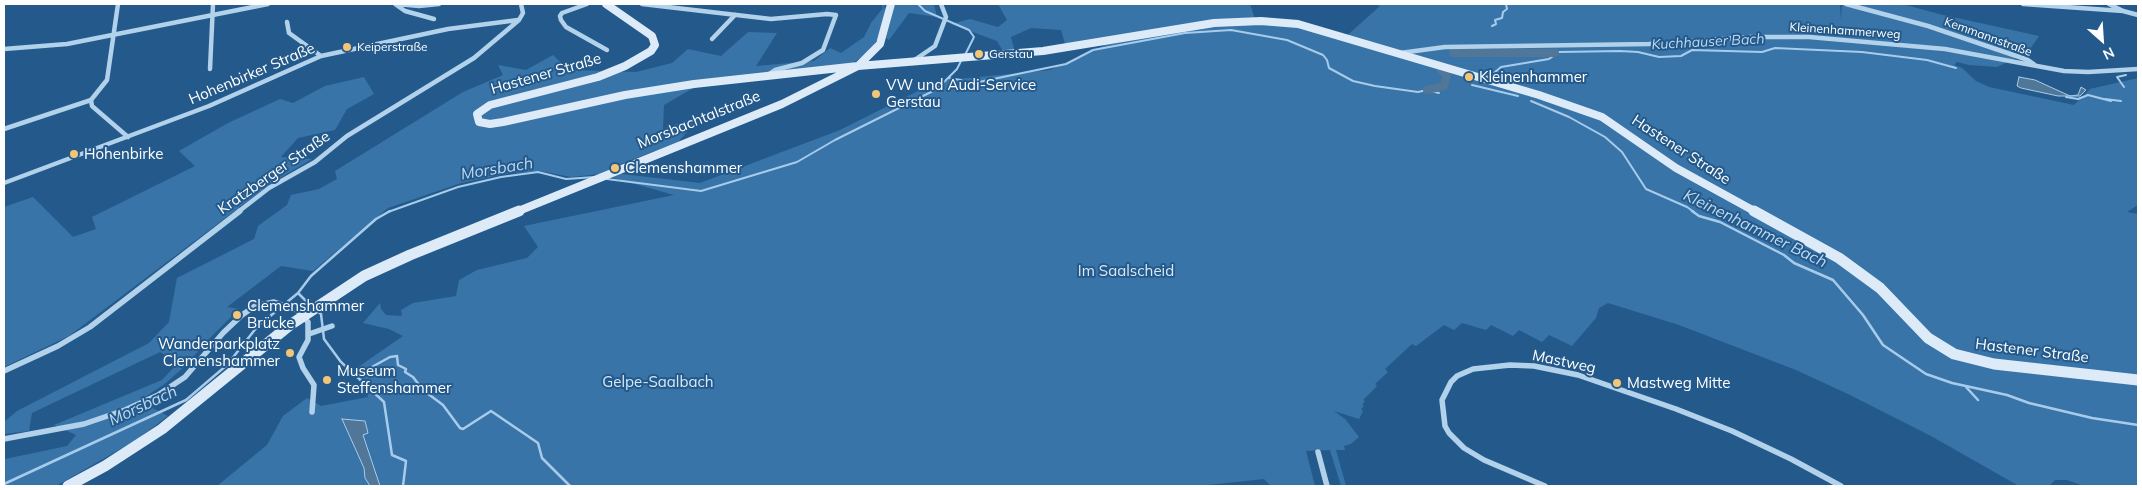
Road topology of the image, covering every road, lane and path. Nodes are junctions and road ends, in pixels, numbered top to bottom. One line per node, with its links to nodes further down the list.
1 (118, 4): 24 (street)
2 (213, 4): 18 (street)
3 (268, 4): 18 (street)
4 (396, 4): 15 (street); 16 (street)
5 (439, 4): 15 (street)
6 (521, 4): 22 (street)
7 (586, 4): 27 (street)
8 (606, 4): 37 (main road, Hastener Straße)
9 (642, 4): 19 (street)
10 (891, 4): 29 (main road, Morsbachtalstraße)
11 (941, 4): 31 (street)
12 (1846, 4): 34 (street, Kemmannstraße)
13 (2023, 4): 17 (street)
14 (2109, 4): 17 (street)
15 (411, 6): 16 (street)
16 (403, 10): 21 (street)
17 (2124, 11): 20 (street)
18 (212, 15): 24 (street); 35 (street)
19 (735, 15): 25 (street); 37 (street)
20 (2138, 15)
21 (434, 19)
22 (519, 20): 30 (street, Hohenbirker Straße); 45 (street, Kratzberger Straße)
23 (287, 22): 30 (street)
24 (114, 35): 26 (street); 38 (street)
25 (712, 39)
26 (4, 49)
27 (607, 50)
28 (1399, 53): 31 (main road, Hastener Straße); 34 (street, Kleinenhammerweg); 46 (main road, Hastener Straße)
29 (872, 54): 32 (main road); 33 (main road, Morsbachtalstraße)
30 (321, 56): 40 (street, Hohenbirker Straße)
31 (912, 61): 32 (main road)
32 (885, 64): 33 (main road)
33 (858, 66): 37 (main road); 42 (main road, Morsbachtalstraße)
34 (2036, 66): 36 (street, Kleinenhammerweg)
35 (210, 69)
36 (2138, 69)
37 (766, 76)
38 (91, 100): 39 (street); 40 (street)
39 (4, 129)
40 (128, 137): 41 (street, Hohenbirker Straße)
41 (4, 183)
42 (303, 312): 44 (street); 48 (street); 51 (main road)
43 (330, 327): 44 (street)
44 (310, 334): 47 (street)
45 (4, 371)
46 (2138, 380)
47 (312, 412)
48 (4, 439)
49 (1318, 452): 52 (street)
50 (1537, 485): 53 (street, Mastweg); 54 (street, Mastweg)
51 (68, 486)
52 (1328, 486)
53 (1545, 486)
54 (1841, 486)

